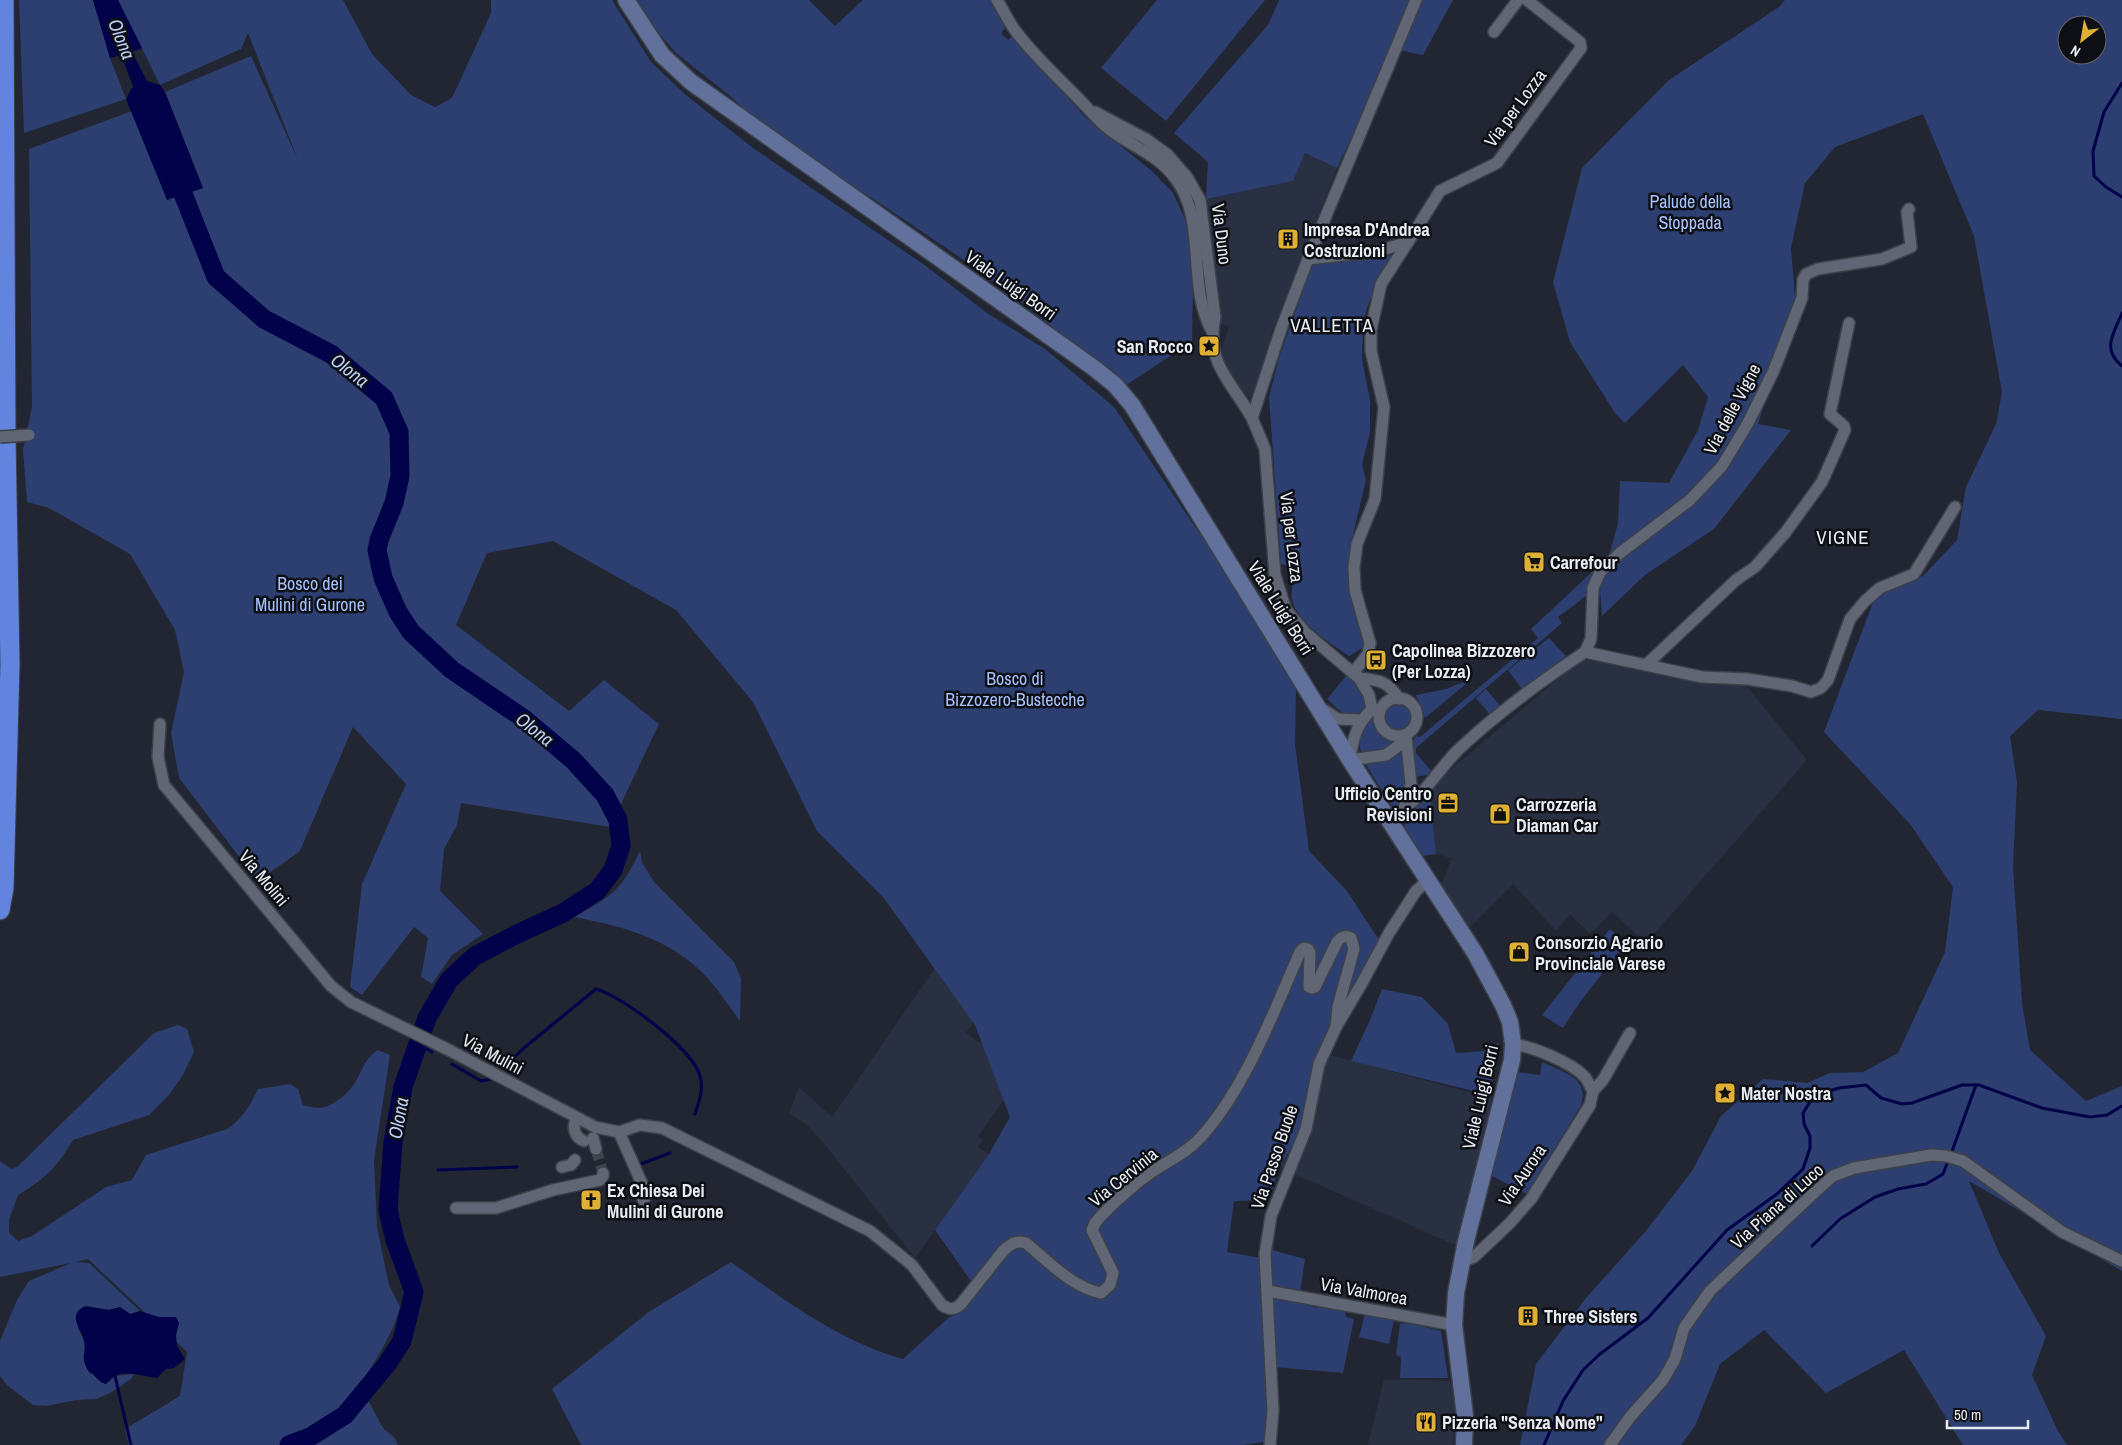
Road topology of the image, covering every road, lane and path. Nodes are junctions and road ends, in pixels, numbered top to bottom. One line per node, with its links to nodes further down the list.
1 (4, 0): 31 (highway)
2 (626, 0): 20 (main road, Viale Luigi Borri)
3 (997, 0): 12 (street, Via Duno)
4 (1416, 0): 10 (street)
5 (1518, 0): 7 (street)
6 (1527, 0): 9 (street, Via per Lozza)
7 (1494, 32)
8 (1909, 209): 16 (street, Via delle Vigne)
9 (1408, 242): 10 (street); 18 (street, Via per Lozza)
10 (1308, 258): 12 (street)
11 (1848, 323): 17 (street)
12 (1252, 418): 18 (street, Via per Lozza)
13 (29, 435): 14 (street, bridge)
14 (0, 437)
15 (1955, 507): 17 (street)
16 (1585, 652): 17 (street); 26 (street)
17 (1646, 665)
18 (1356, 676): 19 (street, Via per Lozza); 21 (street, Via per Lozza)
19 (1399, 698): 21 (street); 24 (street)
20 (1318, 706): 22 (street); 25 (main road, Viale Luigi Borri)
21 (1376, 711): 22 (street); 24 (street)
22 (1360, 720): 25 (street)
23 (160, 724): 32 (street, Via Molini)
24 (1406, 737): 25 (street); 27 (street)
25 (1350, 760): 29 (main road, Viale Luigi Borri)
26 (1429, 783): 27 (street); 28 (street)
27 (1411, 784): 28 (street)
28 (1404, 808): 29 (street)
29 (1391, 824): 30 (main road, Viale Luigi Borri)
30 (1428, 880): 33 (street, Via Passo Buole); 35 (main road, Viale Luigi Borri)
31 (0, 910)
32 (392, 1023): 37 (street, Via Mulini)
33 (1336, 1027): 40 (street, Via Cervinia); 47 (street, Via Passo Buole)
34 (1630, 1033): 36 (street, Via Aurora)
35 (1513, 1044): 36 (street); 46 (main road, Viale Luigi Borri)
36 (1593, 1091): 46 (street, Via Aurora)
37 (577, 1118): 39 (street, Via Mulini); 39 (street)
38 (619, 1132): 39 (street, Via Mulini); 40 (street, Via Mulini); 43 (street)
39 (587, 1145): 41 (street)
40 (728, 1161)
41 (562, 1167)
42 (602, 1173): 44 (street)
43 (643, 1200)
44 (456, 1208)
45 (2122, 1261): 51 (street, Via Piana di Luco)
46 (1462, 1262): 48 (main road, Viale Luigi Borri)
47 (1268, 1291): 48 (street, Via Valmorea); 49 (street, Via Passo Buole)
48 (1454, 1326): 50 (main road, Viale Luigi Borri)
49 (1270, 1445)
50 (1464, 1445)
51 (1610, 1445)

